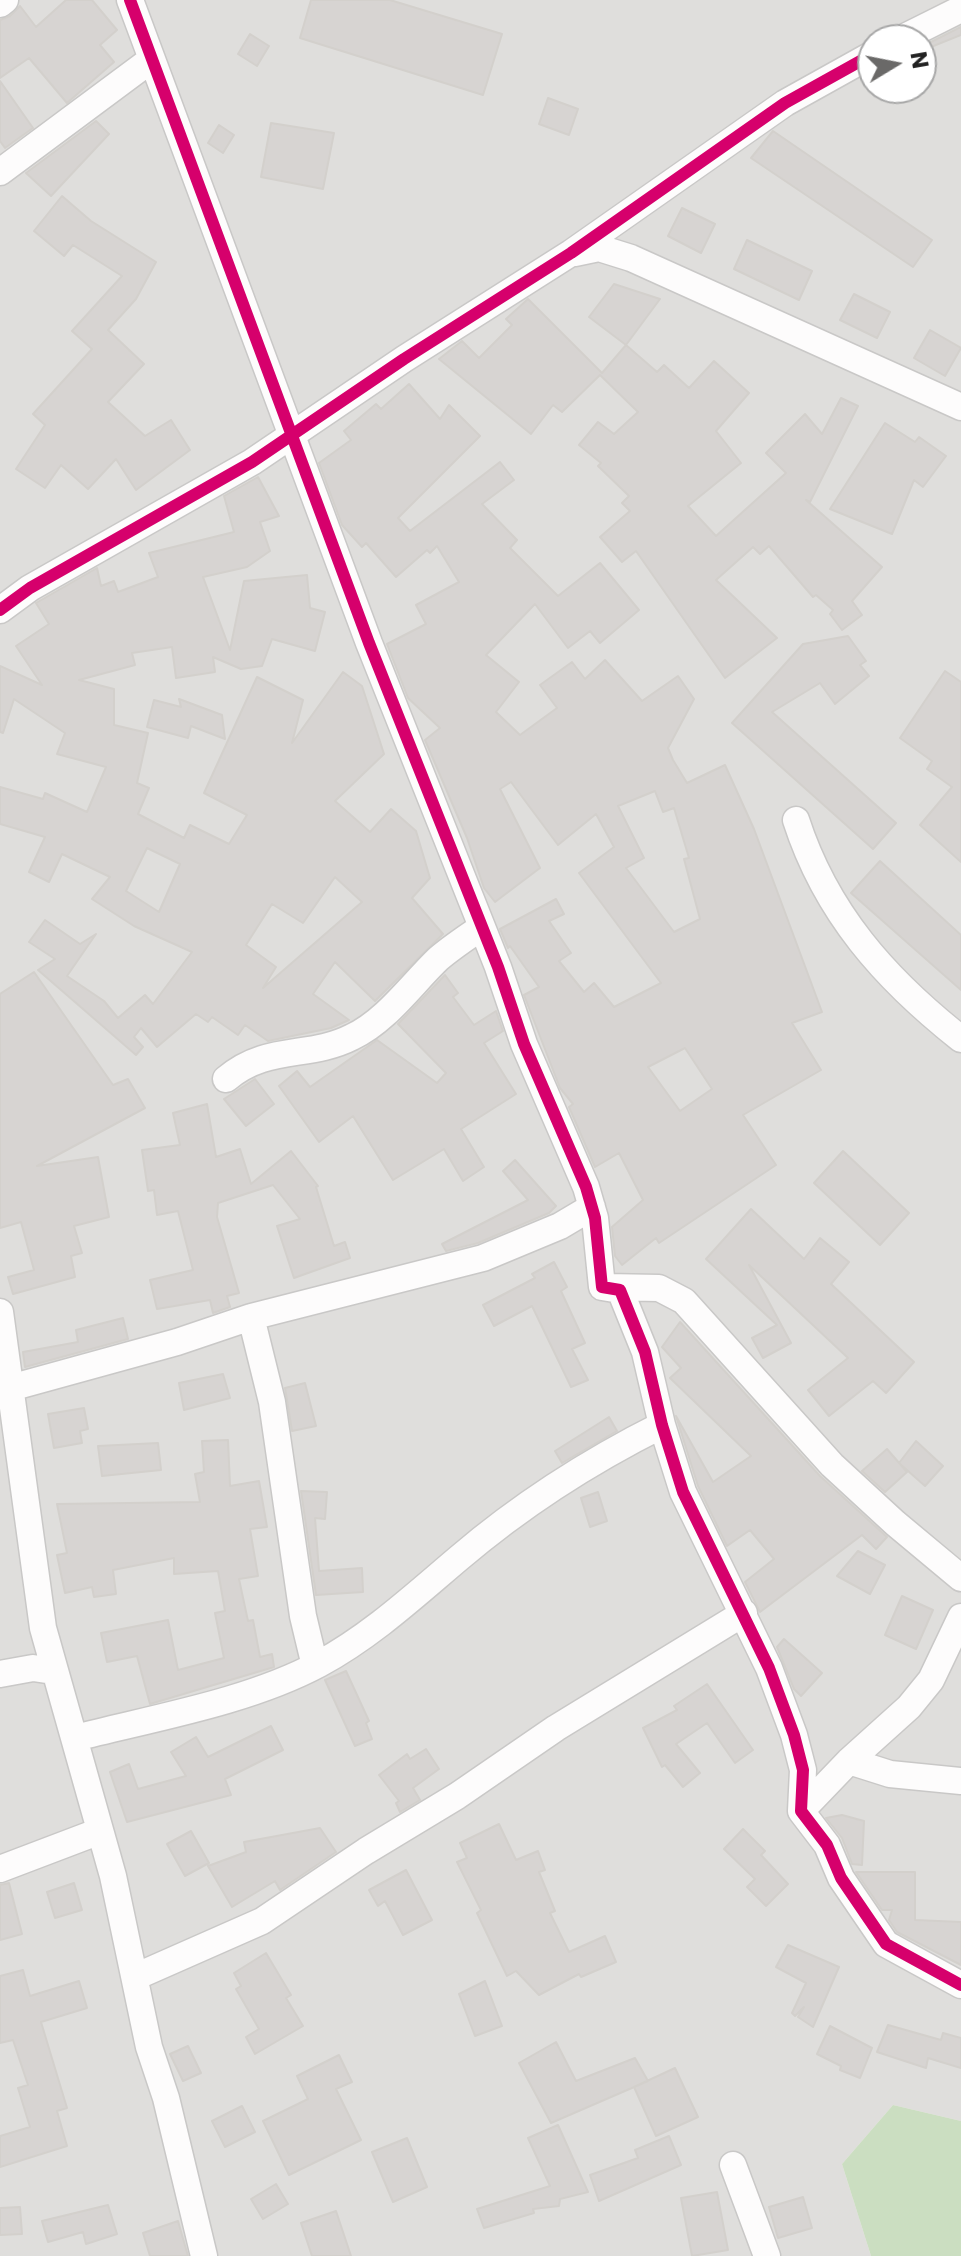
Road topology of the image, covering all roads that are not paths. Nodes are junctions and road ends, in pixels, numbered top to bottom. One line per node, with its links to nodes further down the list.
1 (5, 0): 3 (street)
2 (130, 0): 6 (street)
3 (0, 4)
4 (961, 9): 5 (street)
5 (931, 24)
6 (152, 59): 8 (street); 11 (street)
7 (857, 63): 9 (street)
8 (0, 172)
9 (571, 253): 10 (street); 11 (street)
10 (961, 407)
11 (290, 435): 12 (street); 14 (street)
12 (0, 610)
13 (796, 820): 15 (street)
14 (482, 927): 16 (street); 17 (street)
15 (961, 1039)
16 (226, 1079)
17 (592, 1207): 18 (street); 20 (street)
18 (602, 1287): 22 (street); 23 (street)
19 (0, 1312): 21 (street)
20 (251, 1317): 21 (street); 26 (street)
21 (10, 1388): 27 (street)
22 (662, 1425): 24 (street); 26 (street)
23 (961, 1578)
24 (744, 1613): 32 (street); 35 (street)
25 (961, 1617): 30 (street)
26 (315, 1666): 29 (street)
27 (53, 1671): 28 (street); 29 (street)
28 (0, 1674)
29 (75, 1738): 33 (street)
30 (849, 1761): 31 (street); 32 (street)
31 (961, 1781)
32 (801, 1811): 36 (street)
33 (100, 1831): 34 (street); 35 (street)
34 (0, 1869)
35 (135, 1977): 38 (street)
36 (961, 1985)
37 (733, 2165): 39 (street)
38 (204, 2256)
39 (767, 2256)

